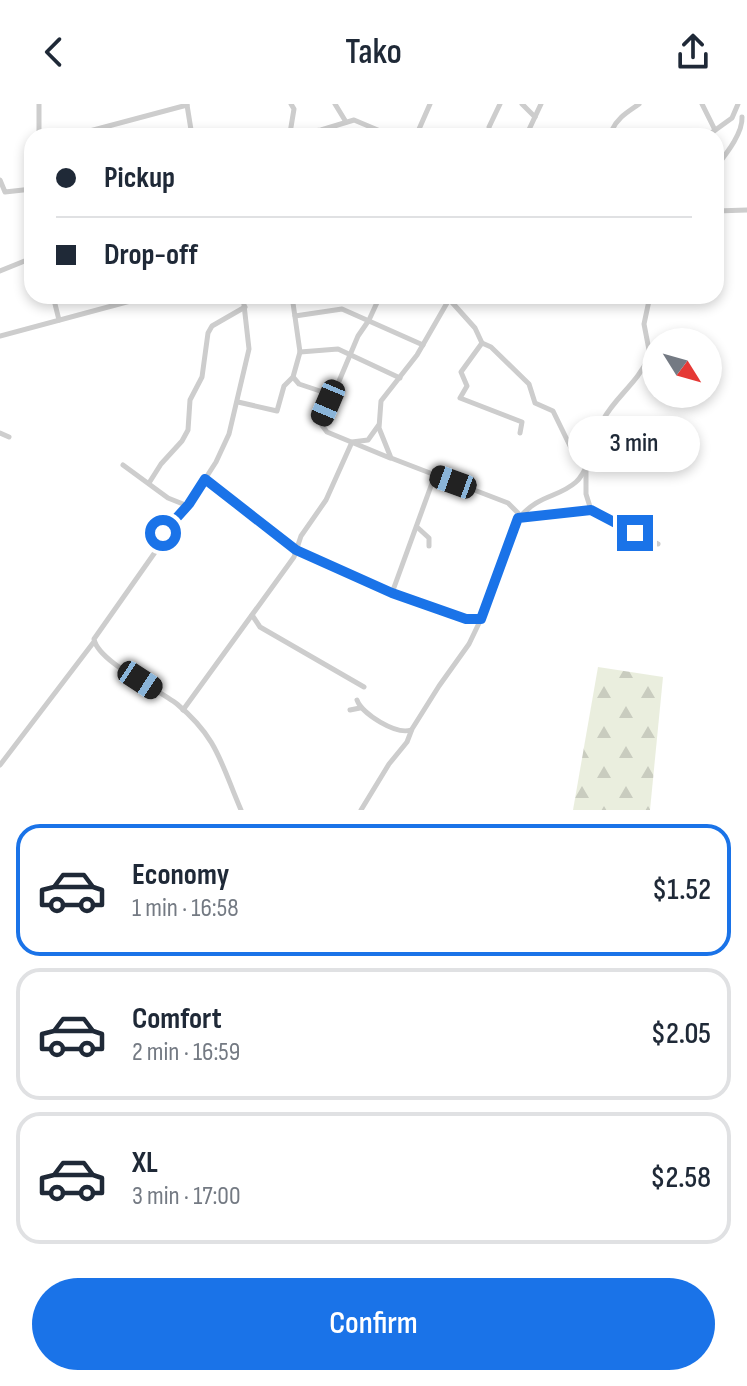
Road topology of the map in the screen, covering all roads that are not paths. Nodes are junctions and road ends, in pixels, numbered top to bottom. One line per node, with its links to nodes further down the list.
1 (39, 104): 16 (street)
2 (291, 104): 19 (street)
3 (335, 104): 15 (street)
4 (430, 104): 22 (street)
5 (500, 104): 23 (street)
6 (522, 104): 13 (street)
7 (541, 104): 13 (street)
8 (639, 104): 25 (street)
9 (702, 104): 26 (street)
10 (738, 104): 14 (street)
11 (187, 105): 17 (street); 18 (street)
12 (745, 116): 14 (street); 28 (street)
13 (535, 117): 24 (street)
14 (732, 118): 27 (street)
15 (346, 122): 20 (street); 21 (street)
16 (39, 128)
17 (101, 128)
18 (191, 128)
19 (291, 128)
20 (333, 128)
21 (373, 128)
22 (420, 128)
23 (489, 128)
24 (530, 128)
25 (613, 128)
26 (714, 128)
27 (718, 128)
28 (724, 156)
29 (1, 183): 30 (street)
30 (24, 190)
31 (747, 210): 32 (street)
32 (724, 211)
33 (24, 261): 34 (street)
34 (0, 271)
35 (55, 304): 45 (street)
36 (111, 304): 45 (street)
37 (244, 304): 43 (street)
38 (293, 304): 44 (street)
39 (376, 304): 46 (street)
40 (447, 304): 49 (street)
41 (455, 304): 48 (street)
42 (648, 304): 63 (street)
43 (245, 307): 55 (street); 66 (street)
44 (295, 316): 46 (street); 50 (street)
45 (59, 320): 47 (street)
46 (369, 320): 49 (street); 51 (street)
47 (0, 336)
48 (482, 343): 58 (street); 63 (street)
49 (423, 345): 53 (street)
50 (300, 352): 51 (street); 52 (street)
51 (350, 354): 53 (street); 54 (street)
52 (293, 377): 54 (street); 55 (street)
53 (400, 378): 56 (street)
54 (332, 396): 60 (street)
55 (238, 402): 65 (street)
56 (379, 423): 60 (street); 61 (street)
57 (0, 433): 59 (street)
58 (520, 433)
59 (9, 437)
60 (352, 442): 61 (street); 75 (street)
61 (391, 458): 64 (street)
62 (123, 465): 66 (street)
63 (586, 465): 69 (street); 70 (street)
64 (435, 475): 68 (street); 72 (street)
65 (205, 479): 67 (street); 75 (street)
66 (149, 483): 67 (street)
67 (188, 506): 79 (street)
68 (515, 509): 69 (street); 71 (street)
69 (526, 509): 71 (street)
70 (591, 510): 71 (street); 73 (street)
71 (518, 518): 78 (street)
72 (417, 528): 74 (street); 76 (street)
73 (658, 544)
74 (429, 546)
75 (296, 550): 76 (street); 77 (street)
76 (392, 593): 78 (street)
77 (252, 615): 80 (street); 83 (street)
78 (481, 619): 85 (street)
79 (94, 642): 83 (street); 86 (street)
80 (364, 687)
81 (357, 700): 82 (street)
82 (360, 708): 84 (street); 85 (street)
83 (183, 710): 87 (street)
84 (350, 710)
85 (412, 729): 88 (street)
86 (0, 765)
87 (241, 810)
88 (361, 810)

